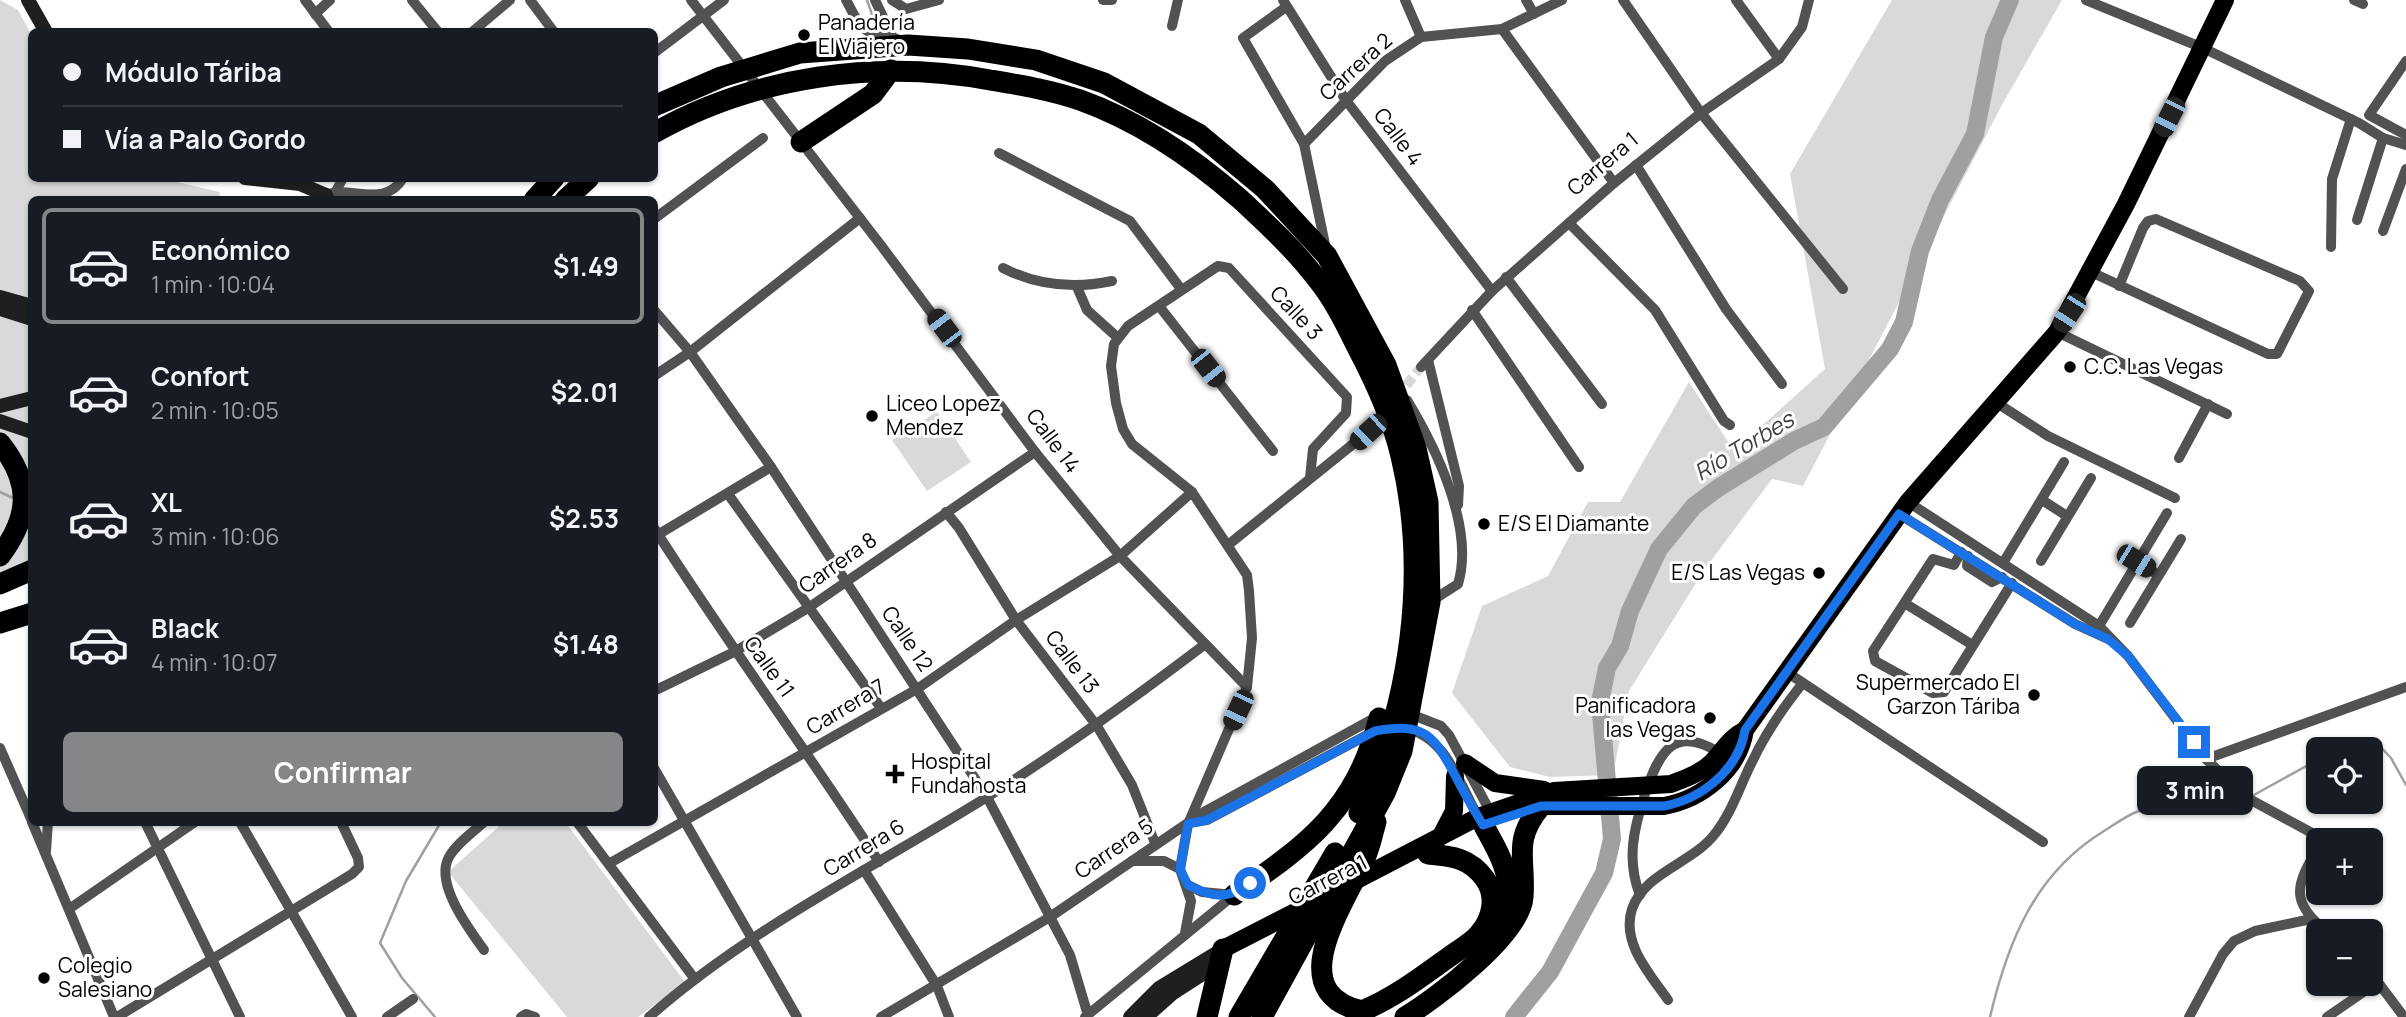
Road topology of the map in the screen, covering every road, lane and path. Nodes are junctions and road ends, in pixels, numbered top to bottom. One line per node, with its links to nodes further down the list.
1 (27, 0): 29 (street)
2 (305, 0): 25 (street)
3 (330, 0): 25 (street)
4 (412, 0): 31 (street)
5 (510, 0): 32 (street)
6 (530, 0): 33 (street)
7 (691, 0): 27 (street, Calle 14)
8 (724, 0): 27 (street)
9 (846, 0): 36 (street)
10 (876, 0): 36 (street)
11 (892, 0): 12 (street)
12 (939, 0)
13 (1103, 0): 14 (street)
14 (1112, 0)
15 (1178, 0): 28 (street)
16 (1405, 0): 35 (street)
17 (1526, 0): 26 (street)
18 (1562, 0): 26 (street, Carrera 2)
19 (1623, 0): 44 (street)
20 (1735, 0): 39 (street)
21 (1810, 0): 39 (street, Carrera 1)
22 (2086, 0): 37 (street)
23 (2225, 0): 37 (main road)
24 (1284, 3): 42 (street, Calle 4); 51 (street)
25 (315, 14): 30 (street)
26 (1534, 14): 34 (street, Carrera 2)
27 (704, 15): 38 (street); 50 (street, Calle 14)
28 (1172, 26)
29 (44, 28)
30 (326, 28)
31 (435, 28)
32 (477, 28)
33 (551, 28)
34 (1502, 29): 35 (street, Carrera 2); 60 (street)
35 (1421, 37): 42 (street, Carrera 2)
36 (900, 41): 43 (highway); 73 (highway)
37 (2203, 48): 45 (street); 75 (main road)
38 (658, 50)
39 (1779, 59): 44 (street, Carrera 1)
40 (2406, 61): 47 (street)
41 (891, 71): 46 (highway); 50 (highway); 143 (highway)
42 (1345, 99): 51 (street, Carrera 2); 82 (street, Calle 4)
43 (658, 104)
44 (1700, 114): 54 (street, Carrera 1); 81 (street)
45 (2355, 121): 49 (street); 72 (street)
46 (658, 130)
47 (2406, 135)
48 (763, 138): 67 (street)
49 (2383, 138): 52 (street); 69 (street)
50 (801, 142): 68 (street, Calle 14)
51 (1304, 144): 73 (street)
52 (2406, 145)
53 (999, 153): 80 (street)
54 (1636, 165): 60 (street, Carrera 1); 95 (street)
55 (2406, 169): 61 (street)
56 (282, 182): 62 (street)
57 (398, 182): 63 (street)
58 (550, 182): 65 (highway)
59 (585, 182): 66 (highway)
60 (1614, 183): 70 (street, Carrera 1)
61 (2402, 191): 71 (street)
62 (330, 195): 64 (street)
63 (361, 196)
64 (361, 196)
65 (538, 196)
66 (569, 196)
67 (658, 216)
68 (860, 218): 92 (street); 107 (street, Calle 14)
69 (2357, 220)
70 (1569, 223): 76 (street, Carrera 1); 103 (street)
71 (2383, 232)
72 (2331, 247)
73 (1327, 256): 93 (highway)
74 (1003, 268): 79 (street)
75 (2091, 272): 78 (street); 90 (main road)
76 (1506, 277): 82 (street, Carrera 1); 98 (street)
77 (1112, 281): 79 (street)
78 (2119, 286): 78 (street)
79 (1077, 287): 91 (street)
80 (1181, 289): 85 (street, Calle 3); 113 (street, Calle 3)
81 (1843, 289)
82 (1492, 290): 87 (street, Carrera 1)
83 (0, 297): 84 (street)
84 (28, 305)
85 (1159, 306): 91 (street, Calle 3); 108 (street)
86 (0, 309): 89 (street)
87 (1472, 310): 112 (street); 120 (street, Carrera 1)
88 (658, 315): 92 (street, Calle 12)
89 (28, 319)
90 (2057, 332): 97 (main road); 99 (street)
91 (1117, 337): 115 (street)
92 (690, 352): 94 (street); 111 (street, Calle 12)
93 (1386, 365): 120 (street); 143 (highway)
94 (658, 373)
95 (1782, 384)
96 (28, 399): 100 (street)
97 (1997, 403): 118 (street); 121 (main road)
98 (1602, 404)
99 (2208, 404): 101 (street); 109 (street)
100 (0, 406)
101 (2227, 414)
102 (0, 421): 104 (street)
103 (1730, 425)
104 (28, 431)
105 (1368, 432): 113 (street)
106 (0, 443): 125 (highway)
107 (1035, 452): 122 (street, Carrera 8); 131 (street, Calle 14)
108 (1273, 452)
109 (2179, 458)
110 (2064, 462): 119 (street)
111 (771, 467): 116 (street); 138 (street, Calle 12)
112 (1579, 467)
113 (1310, 478): 129 (street)
114 (2091, 478): 124 (street)
115 (1192, 492): 129 (street); 131 (street, Carrera 7)
116 (728, 494): 126 (street); 145 (street)
117 (28, 496): 125 (highway)
118 (2175, 498)
119 (2042, 500): 124 (street); 135 (street)
120 (1457, 508): 143 (street)
121 (1904, 508): 130 (street); 135 (street); 156 (main road)
122 (946, 512): 138 (street, Carrera 8); 147 (street, Calle 13)
123 (2167, 513): 134 (street)
124 (2067, 516): 133 (street)
125 (20, 526): 132 (highway)
126 (658, 532)
127 (658, 536): 154 (street, Calle 11)
128 (2181, 539): 137 (street)
129 (1228, 545): 158 (street)
130 (1965, 554): 139 (street); 144 (street)
131 (1119, 555): 147 (street, Carrera 7); 153 (street, Calle 14)
132 (0, 556)
133 (2041, 561)
134 (2136, 561): 137 (street); 150 (street)
135 (2003, 563): 150 (street)
136 (28, 572): 140 (highway)
137 (2158, 575): 149 (street)
138 (845, 581): 145 (street, Carrera 8); 160 (street, Calle 12)
139 (2012, 583): 151 (street); 152 (street)
140 (0, 584)
141 (28, 586): 142 (highway)
142 (0, 598)
143 (1422, 602): 155 (highway); 166 (highway)
144 (1906, 604): 152 (street); 152 (street)
145 (808, 608): 154 (street, Carrera 8); 162 (street)
146 (28, 614): 148 (highway)
147 (1016, 620): 160 (street, Carrera 7); 163 (street, Calle 13)
148 (0, 623)
149 (2130, 623)
150 (2099, 626): 151 (street)
151 (2108, 639): 169 (street)
152 (1971, 644)
153 (1204, 645): 158 (street, Calle 14); 163 (street, Carrera 6)
154 (734, 652): 161 (street, Carrera 8); 167 (street, Calle 11)
155 (1399, 668): 166 (highway); 200 (highway)
156 (1788, 673): 157 (street); 164 (main road)
157 (1802, 684): 187 (street); 201 (street)
158 (1247, 687): 177 (street)
159 (2406, 687): 169 (street)
160 (917, 688): 162 (street, Carrera 7); 172 (street, Calle 12)
161 (658, 689)
162 (881, 708): 167 (street, Carrera 7)
163 (1097, 726): 172 (street, Carrera 6); 189 (street, Calle 13)
164 (1745, 730): 168 (main road); 173 (main road)
165 (0, 748): 174 (street)
166 (1393, 749): 188 (highway); 188 (highway)
167 (808, 753): 176 (street, Carrera 7); 194 (street, Calle 11)
168 (1720, 753): 173 (main road); 201 (street)
169 (2206, 759): 205 (street)
170 (1460, 769): 173 (main road); 175 (street); 175 (street); 177 (street); 177 (street); 186 (main road)
171 (658, 775): 176 (street)
172 (987, 797): 194 (street, Carrera 6); 204 (street, Calle 12)
173 (1556, 798): 175 (main road); 198 (highway)
174 (28, 813)
175 (1487, 819): 186 (main road); 192 (main road, Carrera 1); 198 (highway); 208 (highway)
176 (685, 820): 195 (street, Carrera 7); 209 (street)
177 (1188, 824): 189 (street, Carrera 5); 196 (street)
178 (34, 826): 191 (street)
179 (48, 826): 191 (street)
180 (147, 826): 190 (street)
181 (189, 826): 190 (street)
182 (242, 826): 203 (street)
183 (343, 826): 203 (street)
184 (480, 826): 210 (street)
185 (580, 826): 195 (street)
186 (1441, 836): 211 (main road)
187 (2043, 842)
188 (1356, 843): 208 (highway); 219 (highway)
189 (1155, 844): 193 (street, Carrera 5)
190 (156, 847): 202 (street); 212 (street)
191 (45, 853): 202 (street)
192 (1428, 853): 208 (highway); 211 (main road, Carrera 1)
193 (1130, 861): 196 (street); 204 (street, Carrera 5)
194 (879, 862): 197 (street, Carrera 6)
195 (610, 863): 213 (street)
196 (1180, 869): 199 (street)
197 (864, 870): 209 (street, Carrera 6); 214 (street)
198 (1522, 881): 235 (highway)
199 (1188, 885): 200 (street); 207 (street)
200 (1234, 895): 207 (street)
201 (1640, 895): 218 (street)
202 (69, 909): 222 (street)
203 (291, 912): 212 (street); 224 (street)
204 (1050, 917): 214 (street, Carrera 5); 220 (street, Calle 12)
205 (2311, 919)
206 (2306, 920): 236 (street)
207 (1185, 933): 220 (street)
208 (1479, 935)
209 (754, 937): 213 (street, Carrera 6); 228 (street)
210 (484, 950)
211 (1222, 956): 231 (street, Carrera 1); 232 (street, Carrera 1); 233 (highway)
212 (212, 960): 222 (street); 223 (street)
213 (694, 978): 221 (street, Carrera 6)
214 (937, 986): 229 (street, Carrera 5); 230 (street)
215 (2383, 989): 238 (street)
216 (2352, 996): 237 (street)
217 (413, 999): 225 (street)
218 (1668, 1000)
219 (1259, 1008): 234 (highway)
220 (1086, 1014)
221 (651, 1016)
222 (116, 1017)
223 (240, 1017)
224 (352, 1017)
225 (387, 1017)
226 (521, 1017): 227 (street)
227 (535, 1017)
228 (797, 1017)
229 (881, 1017)
230 (949, 1017)
231 (1130, 1017)
232 (1146, 1017)
233 (1207, 1017)
234 (1239, 1017)
235 (1405, 1017)
236 (2189, 1017)
237 (2327, 1017)
238 (2404, 1017)

